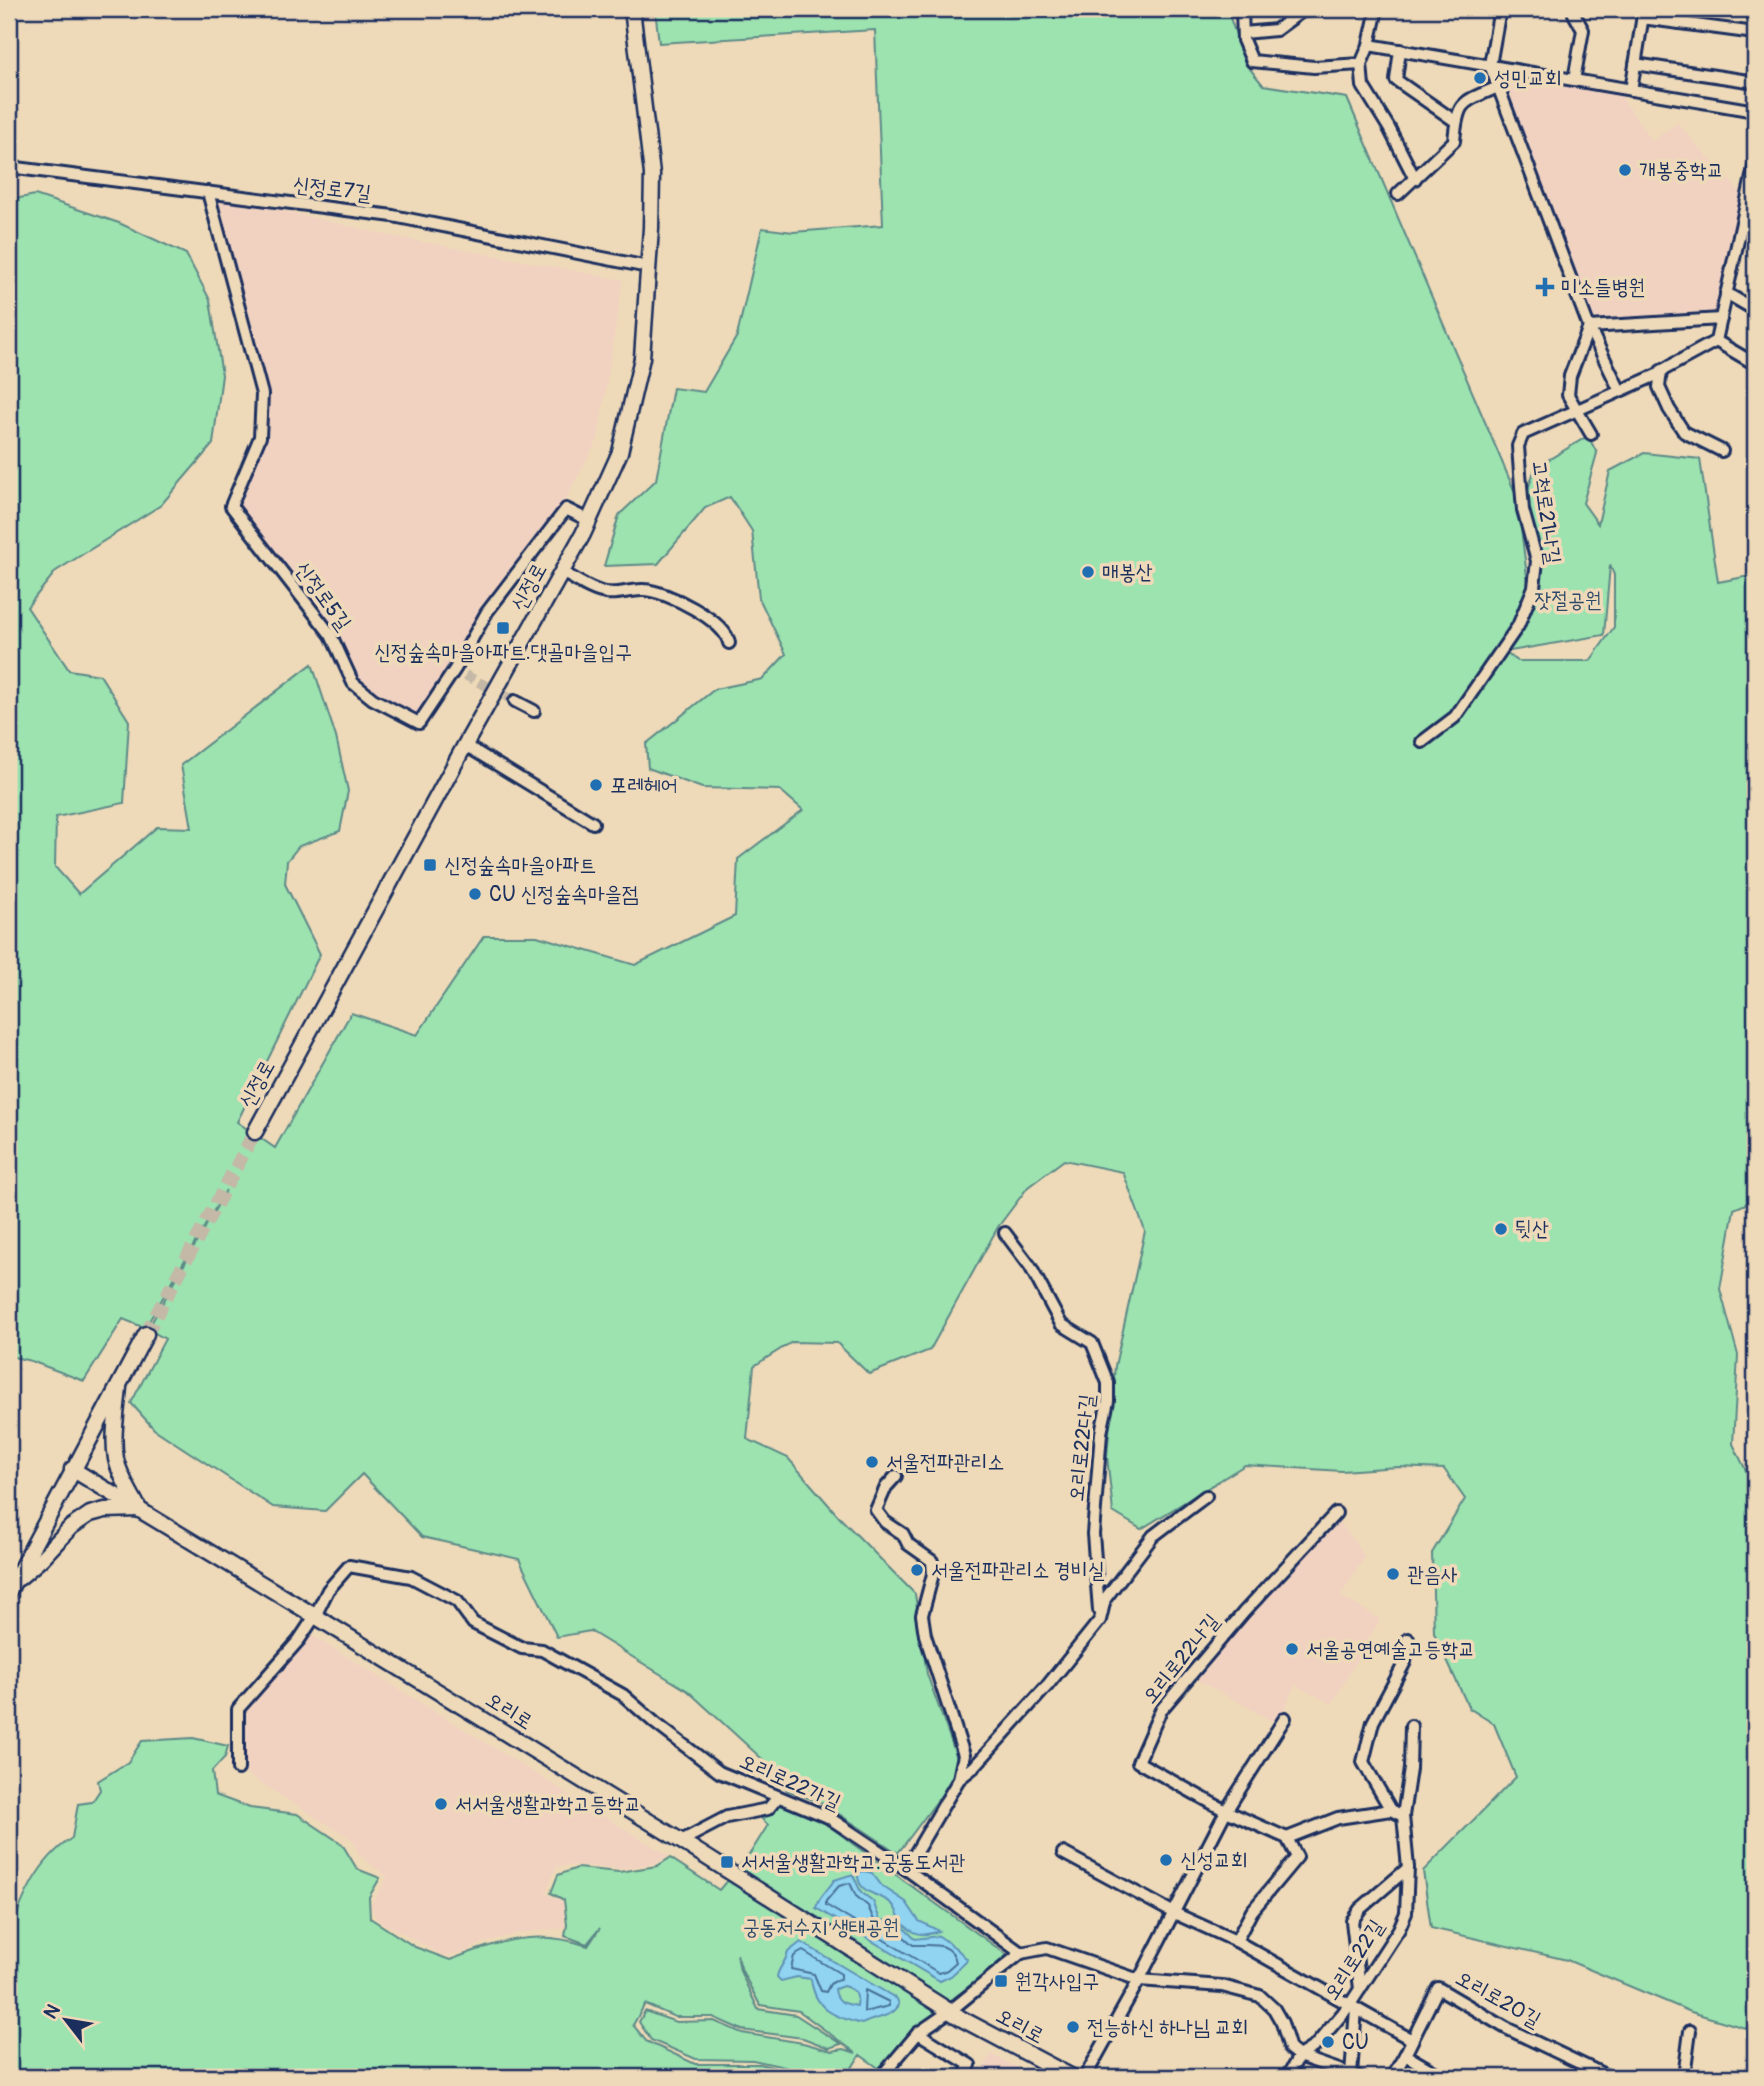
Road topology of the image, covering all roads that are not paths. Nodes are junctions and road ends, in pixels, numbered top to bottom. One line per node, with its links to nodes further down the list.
1 (632, 9): 28 (main road, 신정로)
2 (1242, 9): 8 (street)
3 (1318, 9): 8 (street)
4 (1377, 9): 10 (street)
5 (1500, 9): 14 (street)
6 (1575, 9): 15 (street)
7 (1643, 13): 9 (street); 13 (street)
8 (1243, 33): 12 (street)
9 (1755, 33)
10 (1369, 45): 11 (street); 12 (street)
11 (1400, 50): 14 (street); 20 (street)
12 (1361, 64): 23 (street)
13 (1635, 64): 16 (street); 18 (street)
14 (1490, 65): 15 (street); 17 (street)
15 (1574, 80): 18 (street)
16 (1755, 82)
17 (1498, 87): 20 (street); 32 (street)
18 (1631, 90): 19 (street)
19 (1755, 111)
20 (1455, 121): 23 (street)
21 (1755, 163): 27 (street)
22 (9, 167): 24 (street, 신정로7길)
23 (1415, 179): 25 (street)
24 (208, 192): 28 (street, 신정로7길); 40 (street, 신정로5길)
25 (1398, 194)
26 (1755, 218): 27 (street)
27 (1742, 221): 29 (street)
28 (648, 267): 40 (main road, 신정로)
29 (1726, 293): 30 (street); 31 (street)
30 (1755, 310)
31 (1721, 319): 32 (street); 33 (street)
32 (1590, 327): 36 (street); 37 (street)
33 (1716, 341): 34 (street); 35 (street, 고척로21나길)
34 (1755, 364)
35 (1661, 373): 36 (street, 고척로21나길); 39 (street)
36 (1620, 391): 37 (street, 고척로21나길)
37 (1578, 410): 38 (street); 45 (street, 고척로21나길)
38 (1591, 434)
39 (1722, 452)
40 (590, 521): 41 (main road, 신정로)
41 (562, 572): 42 (street); 46 (main road, 신정로)
42 (729, 643)
43 (515, 701): 44 (street)
44 (534, 711)
45 (1422, 742)
46 (466, 745): 47 (street); 48 (main road, 신정로)
47 (593, 823)
48 (255, 1132)
49 (1005, 1233): 59 (street, 오리로22다길)
50 (146, 1334): 51 (main road)
51 (120, 1381): 52 (main road); 55 (main road)
52 (72, 1469): 55 (main road, 오리로); 57 (main road)
53 (896, 1476): 64 (street)
54 (1206, 1496): 59 (street)
55 (139, 1509): 57 (main road); 58 (main road, 오리로)
56 (1336, 1513): 67 (street, 오리로22나길)
57 (10, 1587)
58 (315, 1616): 63 (street); 65 (street, 오리로22가길); 70 (main road, 오리로)
59 (1100, 1620): 64 (street)
60 (1408, 1639): 66 (street)
61 (1285, 1718): 67 (street)
62 (1411, 1727): 68 (street, 오리로22길)
63 (238, 1769)
64 (959, 1779): 73 (street)
65 (778, 1797): 70 (street); 73 (street, 오리로22가길)
66 (1391, 1810): 68 (street); 69 (street)
67 (1226, 1811): 69 (street, 오리로22나길); 74 (street)
68 (1403, 1816): 72 (street, 오리로22길)
69 (1287, 1838): 75 (street)
70 (681, 1841): 80 (main road, 오리로)
71 (1063, 1853): 74 (street)
72 (1408, 1868): 78 (street, 오리로22길); 78 (street)
73 (906, 1870): 76 (street, 오리로22가길)
74 (1174, 1913): 75 (street); 77 (street)
75 (1236, 1941): 79 (street)
76 (1021, 1954): 77 (street); 80 (street, 오리로)
77 (1139, 1980): 85 (street); 90 (street)
78 (1360, 1989): 79 (street, 오리로22길)
79 (1353, 2008): 83 (street); 85 (street, 오리로22길); 86 (street)
80 (950, 2011): 82 (street); 89 (main road, 오리로)
81 (1690, 2031): 95 (street)
82 (918, 2033): 87 (street); 88 (street)
83 (1412, 2040): 84 (street, 오리로20길); 94 (street, 오리로20길)
84 (1405, 2055): 92 (street, 오리로20길); 93 (street)
85 (1299, 2056): 86 (street); 91 (street, 오리로22길)
86 (1355, 2076)
87 (881, 2077)
88 (964, 2077)
89 (1072, 2077)
90 (1086, 2077)
91 (1287, 2077)
92 (1392, 2077)
93 (1443, 2077)
94 (1609, 2077)
95 (1684, 2077)

